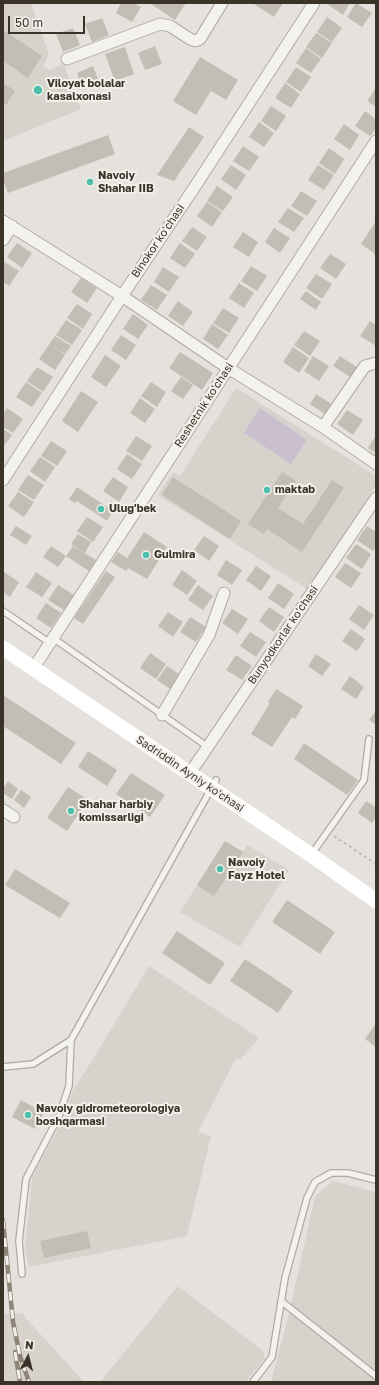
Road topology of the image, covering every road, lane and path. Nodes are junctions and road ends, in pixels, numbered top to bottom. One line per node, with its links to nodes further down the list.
1 (222, 3): 3 (street)
2 (314, 3): 7 (street, Binokor ko'chasi)
3 (67, 59)
4 (376, 141): 9 (street, Reshetnik ko'chasi)
5 (7, 223): 6 (street); 7 (street)
6 (3, 240)
7 (122, 296): 9 (street); 12 (street, Binokor ko'chasi)
8 (376, 363): 10 (street)
9 (228, 368): 10 (street); 17 (street, Reshetnik ko'chasi)
10 (323, 428): 11 (street)
11 (376, 464)
12 (3, 480)
13 (376, 498): 22 (street, Bunyodkorlar ko'chasi)
14 (224, 593): 20 (street)
15 (3, 611): 17 (lane)
16 (3, 638): 19 (main road, Sadriddin Ayniy ko'chasi)
17 (52, 640): 19 (street, Reshetnik ko'chasi); 20 (lane)
18 (3, 648): 19 (main road, Sadriddin Ayniy ko'chasi)
19 (35, 665): 23 (main road, Sadriddin Ayniy ko'chasi)
20 (162, 715): 22 (lane)
21 (369, 739): 27 (lane)
22 (208, 747): 23 (street, Bunyodkorlar ko'chasi)
23 (193, 769): 24 (main road, Sadriddin Ayniy ko'chasi)
24 (214, 784): 28 (main road, Sadriddin Ayniy ko'chasi); 32 (lane)
25 (3, 810): 26 (street)
26 (14, 817)
27 (328, 833): 28 (lane); 29 (path)
28 (314, 852): 30 (main road, Sadriddin Ayniy ko'chasi); 31 (main road, Sadriddin Ayniy ko'chasi)
29 (376, 864)
30 (376, 890)
31 (376, 901)
32 (71, 1040): 33 (lane); 35 (lane)
33 (3, 1067)
34 (376, 1180): 36 (lane)
35 (22, 1274)
36 (281, 1301): 37 (lane); 38 (lane)
37 (376, 1376)
38 (253, 1382)

